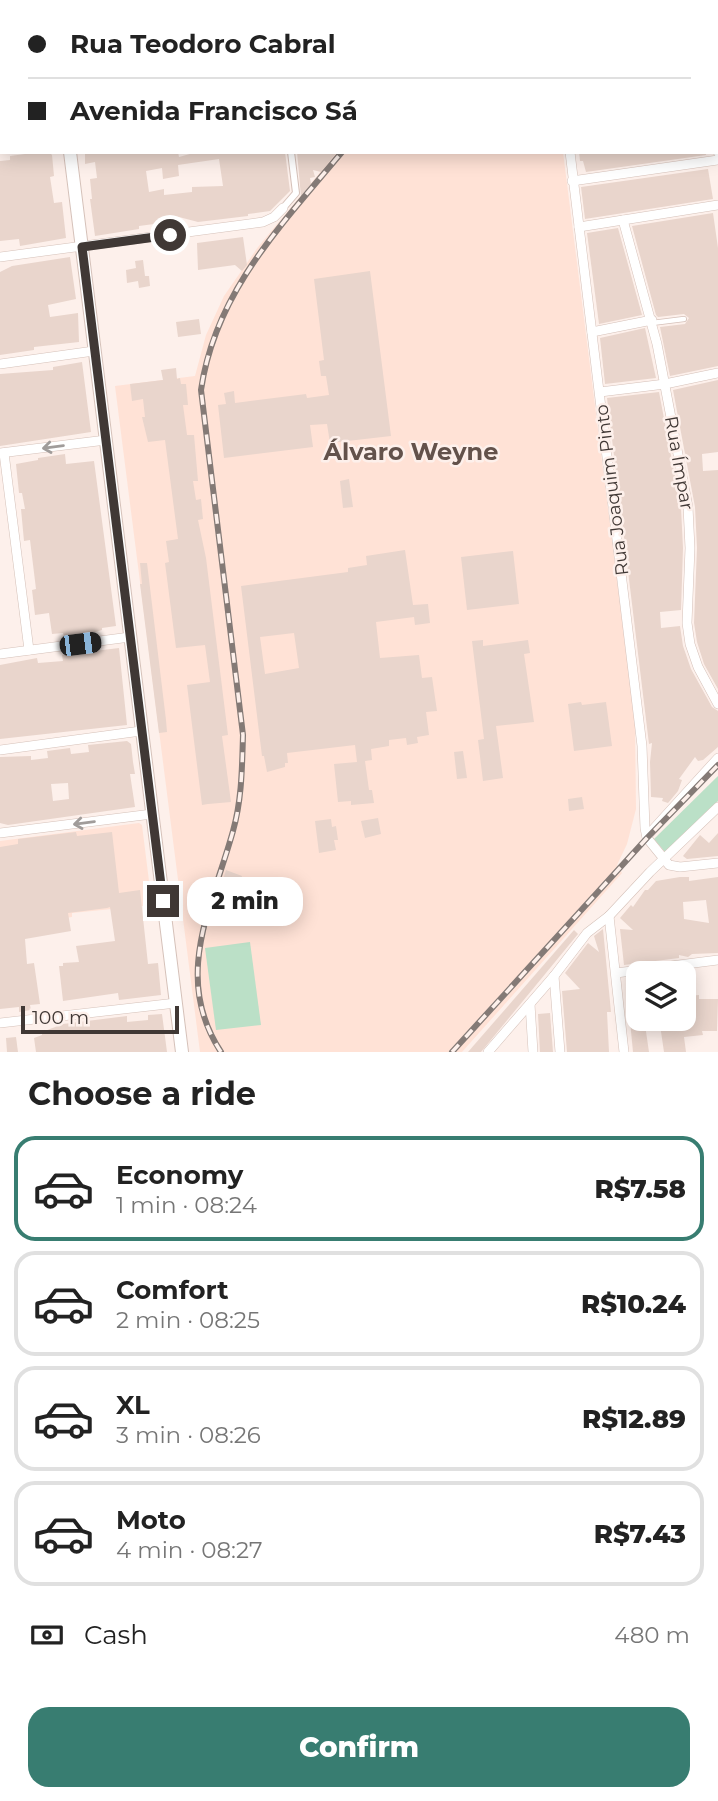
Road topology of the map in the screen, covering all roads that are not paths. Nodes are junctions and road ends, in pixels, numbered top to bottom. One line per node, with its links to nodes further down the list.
1 (70, 154): 10 (main road)
2 (291, 154): 7 (street)
3 (570, 154): 5 (street, Rua Joaquim Pinto)
4 (718, 160): 5 (street)
5 (572, 181): 9 (street, Rua Joaquim Pinto)
6 (718, 205): 8 (street)
7 (283, 208): 10 (street)
8 (623, 220): 9 (street); 13 (street, Rua Ímpar)
9 (579, 228): 14 (street, Rua Joaquim Pinto)
10 (82, 247): 11 (street); 15 (main road)
11 (0, 257)
12 (684, 319): 13 (lane)
13 (652, 321): 14 (street); 18 (street, Rua Ímpar)
14 (592, 332): 19 (street, Rua Joaquim Pinto)
15 (94, 351): 16 (street); 20 (main road)
16 (0, 363)
17 (718, 373): 18 (street)
18 (665, 384): 19 (street); 25 (street, Rua Ímpar)
19 (600, 392): 31 (street, Rua Joaquim Pinto)
20 (106, 440): 21 (street, one-way to 21); 22 (main road)
21 (2, 453): 23 (street)
22 (130, 637): 23 (street); 26 (main road)
23 (29, 650): 24 (street)
24 (0, 654)
25 (718, 704)
26 (141, 731): 27 (street); 30 (main road)
27 (0, 750)
28 (718, 758): 31 (street)
29 (718, 807): 33 (street)
30 (152, 814): 32 (street, one-way to 32); 39 (main road)
31 (646, 832): 33 (street)
32 (0, 833)
33 (664, 859): 34 (street); 35 (street)
34 (718, 863)
35 (609, 916): 37 (street); 38 (street)
36 (718, 960): 37 (street)
37 (617, 973): 46 (street)
38 (554, 976): 40 (street); 45 (street)
39 (176, 1003): 41 (street); 42 (main road)
40 (530, 1004): 43 (street); 44 (street)
41 (0, 1023)
42 (182, 1052)
43 (488, 1052)
44 (533, 1052)
45 (560, 1052)
46 (624, 1052)

